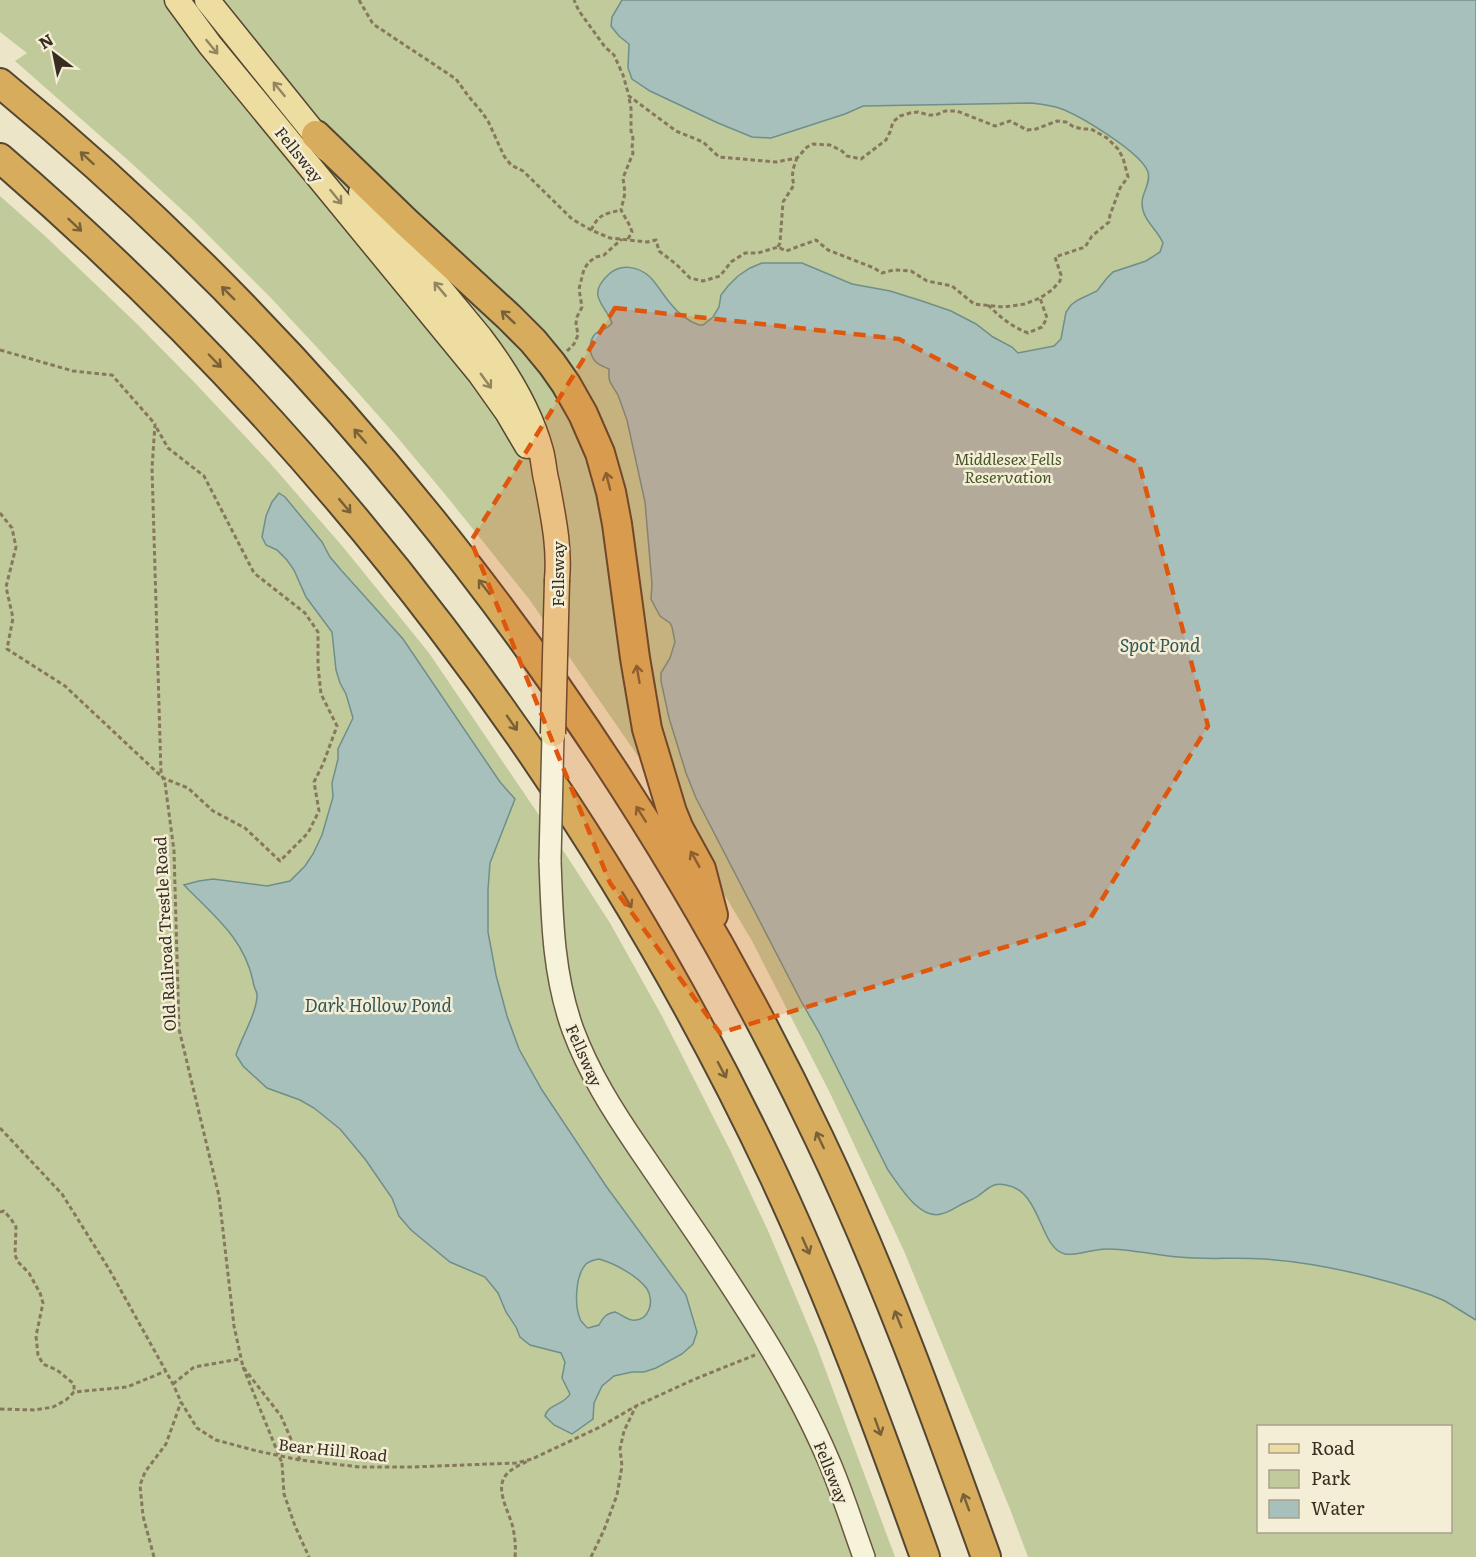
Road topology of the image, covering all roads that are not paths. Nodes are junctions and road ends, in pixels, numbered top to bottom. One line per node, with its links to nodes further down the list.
1 (177, 0): 6 (main road, Fellsway, one-way to 6)
2 (207, 0): 4 (main road, Fellsway, one-way to 2)
3 (0, 83): 8 (highway, one-way to 3)
4 (316, 135): 6 (main road, Fellsway, one-way to 4); 8 (highway, one-way to 4)
5 (0, 158): 10 (highway, one-way to 10)
6 (547, 484): 7 (main road, Fellsway, bridge)
7 (554, 734): 9 (main road, Fellsway, bridge)
8 (724, 954): 11 (highway, one-way to 8)
9 (864, 1557)
10 (925, 1557)
11 (986, 1557)

